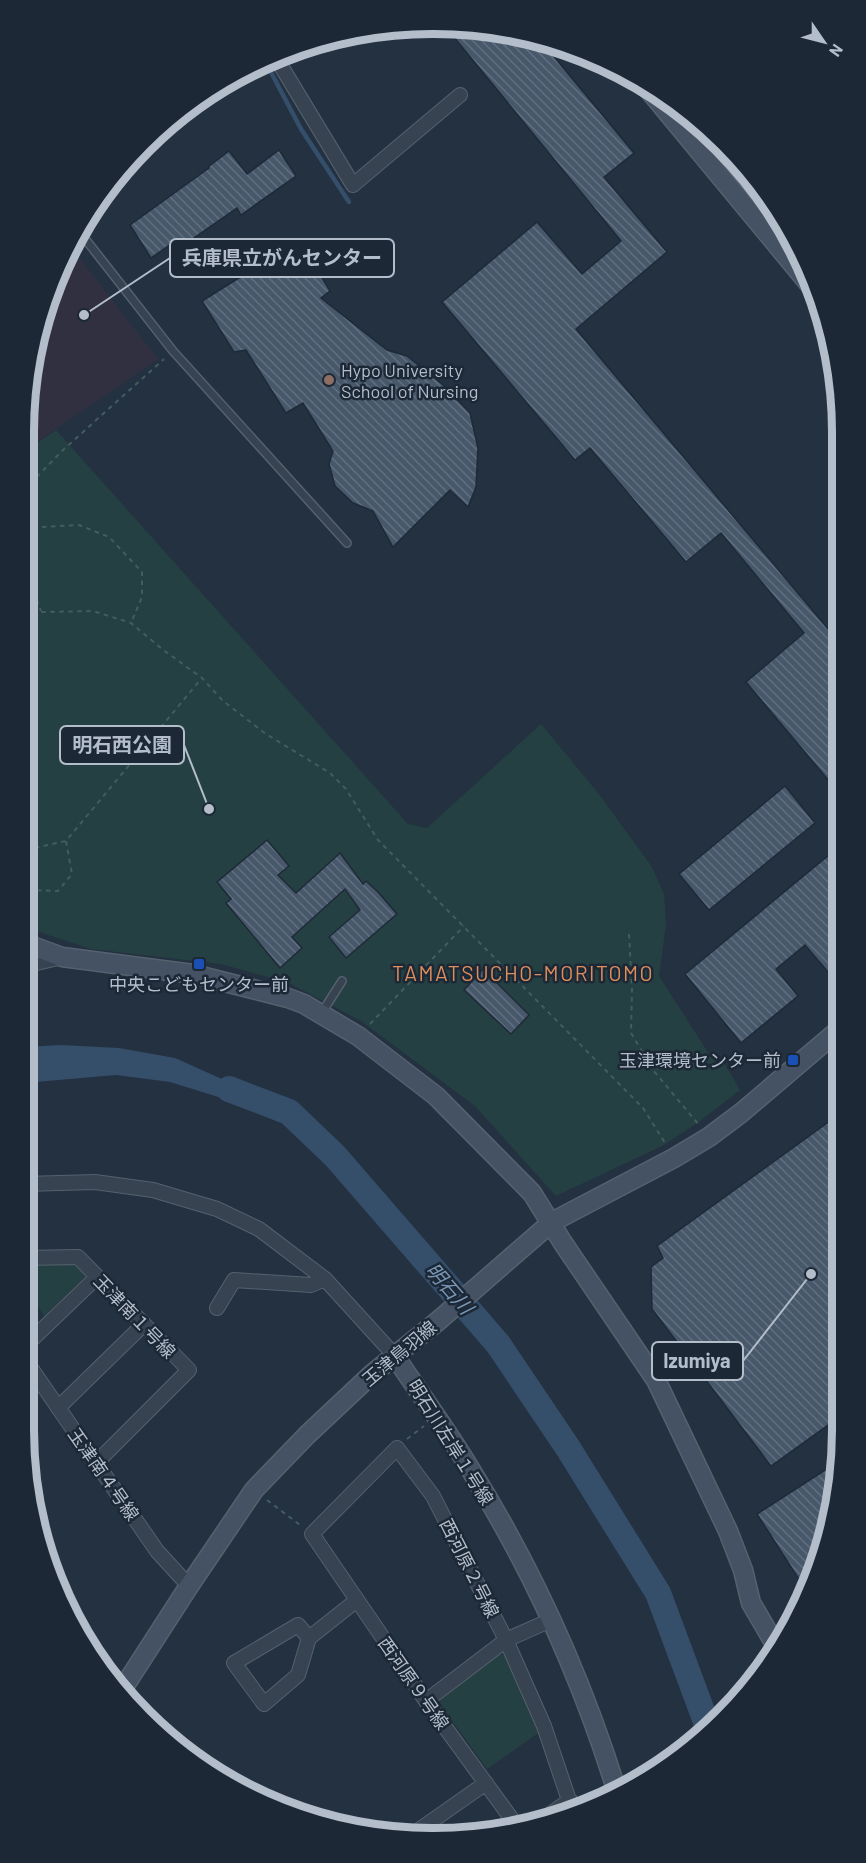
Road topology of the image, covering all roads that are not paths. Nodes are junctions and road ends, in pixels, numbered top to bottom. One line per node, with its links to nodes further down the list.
1 (281, 65): 2 (street)
2 (460, 94)
3 (684, 124): 5 (street)
4 (86, 238): 6 (lane)
5 (792, 262)
6 (346, 543)
7 (34, 947): 8 (street)
8 (62, 957): 9 (street); 11 (street)
9 (34, 964)
10 (342, 981): 11 (lane)
11 (321, 1014): 14 (street)
12 (832, 1036): 14 (street, 玉津鳥羽線)
13 (34, 1184): 17 (street, 明石川左岸１号線)
14 (552, 1222): 21 (street, 玉津鳥羽線); 30 (street)
15 (34, 1258): 16 (street, 玉津南１号線)
16 (97, 1277): 19 (street, 玉津南１号線); 20 (street)
17 (325, 1279): 18 (street); 21 (street, 明石川左岸１号線)
18 (217, 1308)
19 (143, 1325): 23 (street); 24 (street, 玉津南１号線)
20 (34, 1337)
21 (395, 1356): 26 (street, 玉津鳥羽線); 28 (street, 明石川左岸１号線)
22 (34, 1373): 23 (street, 玉津南４号線)
23 (58, 1408): 24 (street, 玉津南４号線)
24 (96, 1463): 26 (street, 玉津南４号線)
25 (312, 1534): 27 (street, 西河原９号線); 31 (street, 西河原２号線)
26 (189, 1586): 32 (street, 玉津鳥羽線)
27 (357, 1600): 29 (street); 33 (street, 西河原９号線)
28 (551, 1620): 31 (street); 35 (street, 明石川左岸１号線)
29 (309, 1638): 29 (street)
30 (772, 1639)
31 (506, 1640): 33 (street); 36 (street, 西河原２号線)
32 (125, 1684)
33 (426, 1701): 34 (street, 西河原９号線)
34 (486, 1783): 37 (street, 西河原９号線); 38 (street)
35 (615, 1784)
36 (571, 1804)
37 (513, 1821)
38 (423, 1828)

